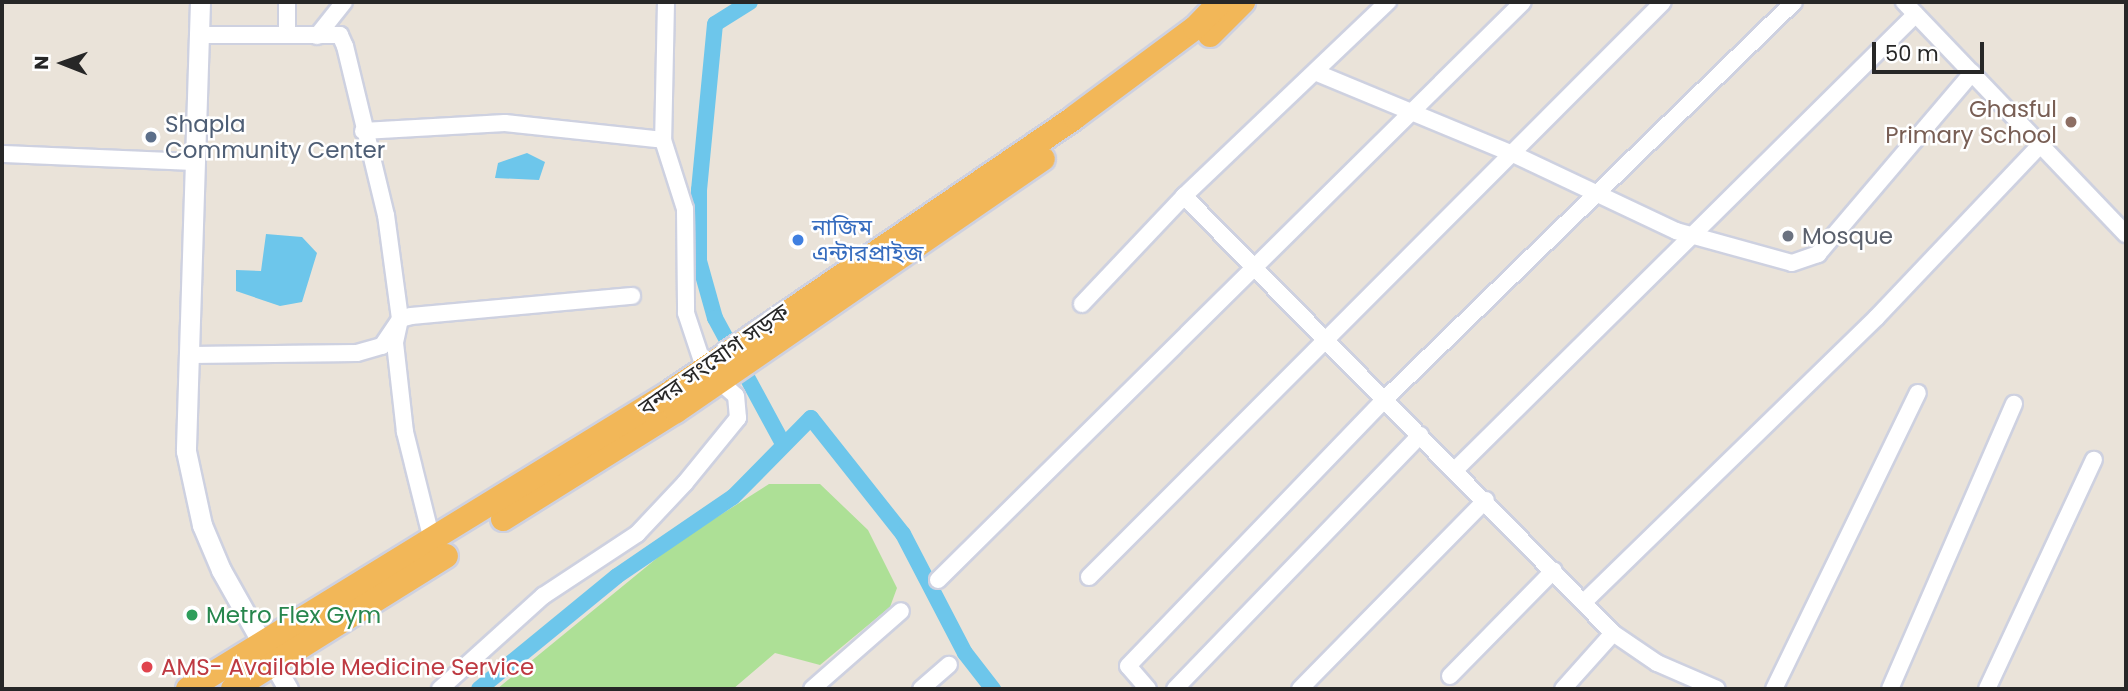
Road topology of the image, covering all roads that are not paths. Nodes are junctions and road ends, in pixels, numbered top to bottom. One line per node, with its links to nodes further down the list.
1 (200, 2): 12 (street)
2 (287, 2): 13 (street)
3 (344, 2): 14 (street)
4 (1225, 2): 34 (highway, বন্দর সংযোগ সড়ক)
5 (1388, 2): 15 (street)
6 (1524, 2): 17 (street)
7 (1663, 2): 22 (street)
8 (1794, 2): 24 (street)
9 (1904, 2): 11 (street)
10 (666, 3): 19 (street)
11 (1916, 14): 16 (street); 27 (street)
12 (198, 35): 13 (street); 23 (street)
13 (287, 35): 14 (street)
14 (317, 36): 18 (street)
15 (1317, 73): 17 (street); 25 (street)
16 (1972, 73): 20 (street); 27 (street)
17 (1410, 112): 22 (street); 28 (street)
18 (363, 131): 19 (street); 31 (street)
19 (663, 140): 34 (street)
20 (2039, 146): 26 (street); 46 (street)
21 (2, 154): 23 (street)
22 (1513, 154): 24 (street); 32 (street)
23 (192, 162): 33 (street)
24 (1597, 195): 27 (street); 36 (street)
25 (1184, 196): 28 (street); 30 (street)
26 (2126, 234)
27 (1692, 237): 40 (street)
28 (1256, 268): 32 (street); 45 (street)
29 (632, 296): 31 (street)
30 (1083, 304)
31 (400, 319): 33 (street); 42 (street)
32 (1323, 337): 36 (street); 44 (street)
33 (191, 355): 49 (street)
34 (713, 371): 42 (highway, বন্দর সংযোগ সড়ক); 49 (highway, বন্দর সংযোগ সড়ক); 55 (street)
35 (1918, 393): 63 (street)
36 (1384, 400): 38 (street); 58 (street)
37 (2014, 404): 64 (street)
38 (1420, 435): 40 (street); 59 (street)
39 (2094, 460): 65 (street)
40 (1455, 470): 41 (street)
41 (1486, 500): 43 (street); 60 (street)
42 (433, 544): 49 (highway, বন্দর সংযোগ সড়ক)
43 (1554, 570): 46 (street); 51 (street)
44 (1089, 576)
45 (938, 580)
46 (1585, 601): 48 (street)
47 (901, 611): 56 (street)
48 (1613, 633): 61 (street); 62 (street)
49 (265, 654): 52 (highway, বন্দর সংযোগ সড়ক); 53 (highway, বন্দর সংযোগ সড়ক); 54 (street)
50 (948, 665): 57 (street)
51 (1450, 676)
52 (188, 689)
53 (233, 689)
54 (289, 689)
55 (440, 689)
56 (812, 689)
57 (921, 689)
58 (1147, 689)
59 (1175, 689)
60 (1300, 689)
61 (1563, 689)
62 (1717, 689)
63 (1774, 689)
64 (1890, 689)
65 (1987, 689)

